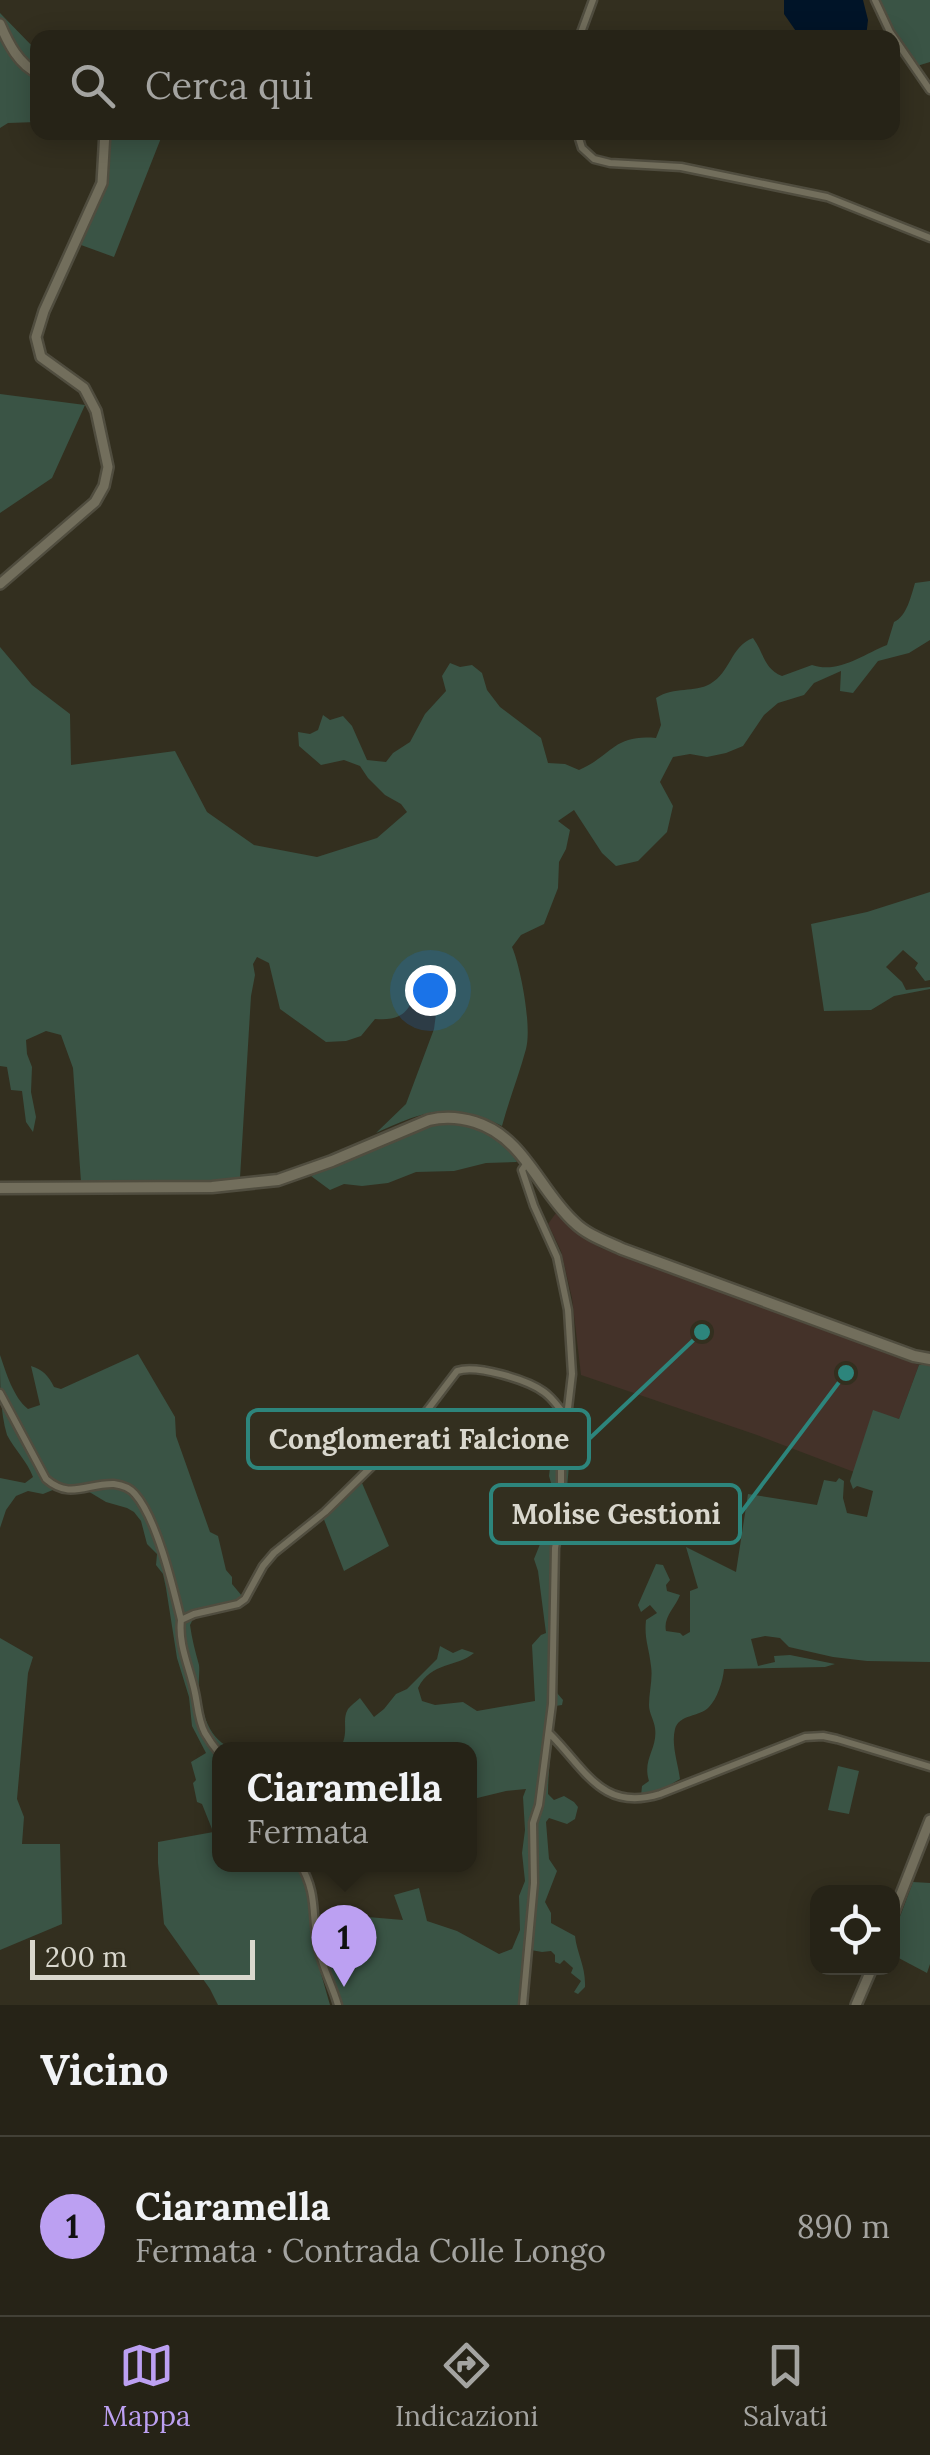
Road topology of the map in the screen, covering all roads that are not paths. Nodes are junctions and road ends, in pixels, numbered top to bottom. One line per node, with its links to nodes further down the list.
1 (593, 0): 4 (street)
2 (875, 0): 5 (street)
3 (0, 24): 7 (street)
4 (582, 30)
5 (889, 30)
6 (900, 46): 8 (street)
7 (30, 71)
8 (930, 90)
9 (105, 140): 12 (street)
10 (580, 140): 11 (street)
11 (930, 238)
12 (0, 584)
13 (528, 1162): 14 (main road); 15 (main road); 17 (street)
14 (0, 1188)
15 (930, 1359)
16 (0, 1393): 18 (street)
17 (567, 1416): 18 (street); 19 (street)
18 (181, 1620): 20 (street)
19 (549, 1734): 21 (street); 27 (street)
20 (212, 1744)
21 (930, 1766)
22 (930, 1820): 24 (street)
23 (305, 1872): 26 (street)
24 (900, 1897)
25 (869, 1975): 28 (street)
26 (338, 2005)
27 (523, 2005)
28 (856, 2005)

